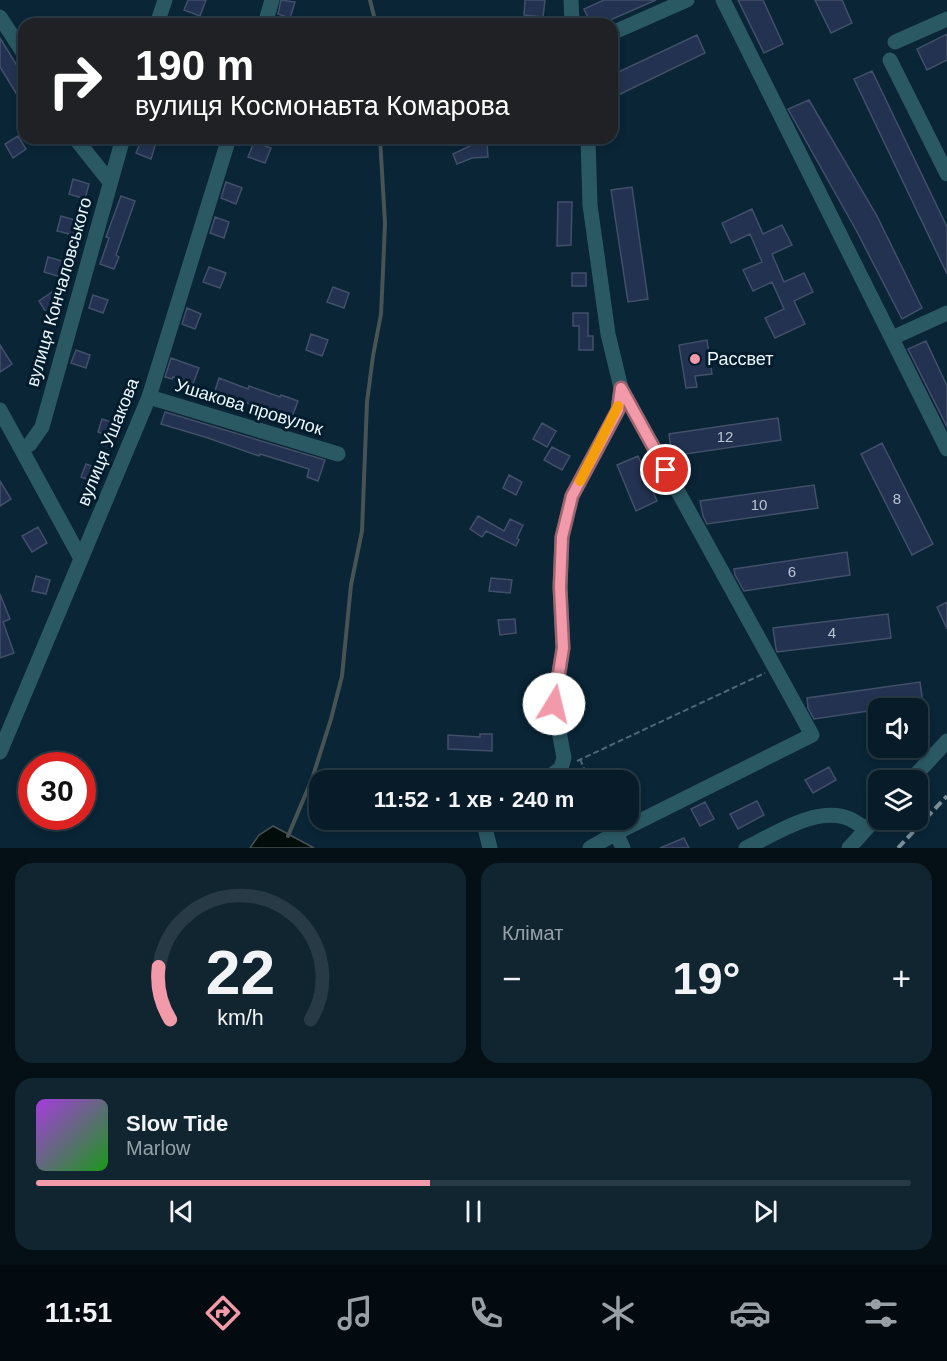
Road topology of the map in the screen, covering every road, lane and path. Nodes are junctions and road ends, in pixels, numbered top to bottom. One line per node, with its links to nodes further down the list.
1 (165, 0): 7 (street)
2 (272, 0): 8 (street)
3 (571, 0): 9 (street)
4 (687, 0): 11 (street)
5 (723, 0): 22 (street)
6 (0, 17): 13 (street)
7 (159, 18)
8 (267, 18)
9 (572, 18)
10 (947, 19): 12 (street)
11 (618, 30)
12 (895, 42)
13 (18, 45)
14 (890, 60): 19 (street)
15 (80, 144): 20 (street)
16 (121, 144): 20 (street, вулиця Кончаловського)
17 (227, 144): 24 (street, вулиця Ушакова)
18 (588, 144): 23 (street)
19 (947, 174)
20 (110, 182): 26 (street, вулиця Кончаловського)
21 (947, 312): 22 (street)
22 (892, 338): 27 (street)
23 (621, 388): 34 (street); 40 (street)
24 (149, 397): 28 (street, Ушакова провулок); 29 (street, вулиця Ушакова)
25 (0, 410): 26 (street)
26 (22, 449): 29 (street)
27 (947, 449)
28 (338, 454)
29 (80, 557): 32 (street, вулиця Ушакова)
30 (765, 673): 33 (path)
31 (947, 741): 37 (street)
32 (0, 752)
33 (580, 759): 34 (path); 36 (path)
34 (562, 763): 35 (street)
35 (556, 770)
36 (585, 770)
37 (920, 770)
38 (866, 829): 44 (street); 45 (street)
39 (486, 830): 41 (street)
40 (616, 833): 42 (street); 43 (street)
41 (490, 848)
42 (590, 848)
43 (623, 848)
44 (746, 848)
45 (849, 848)

